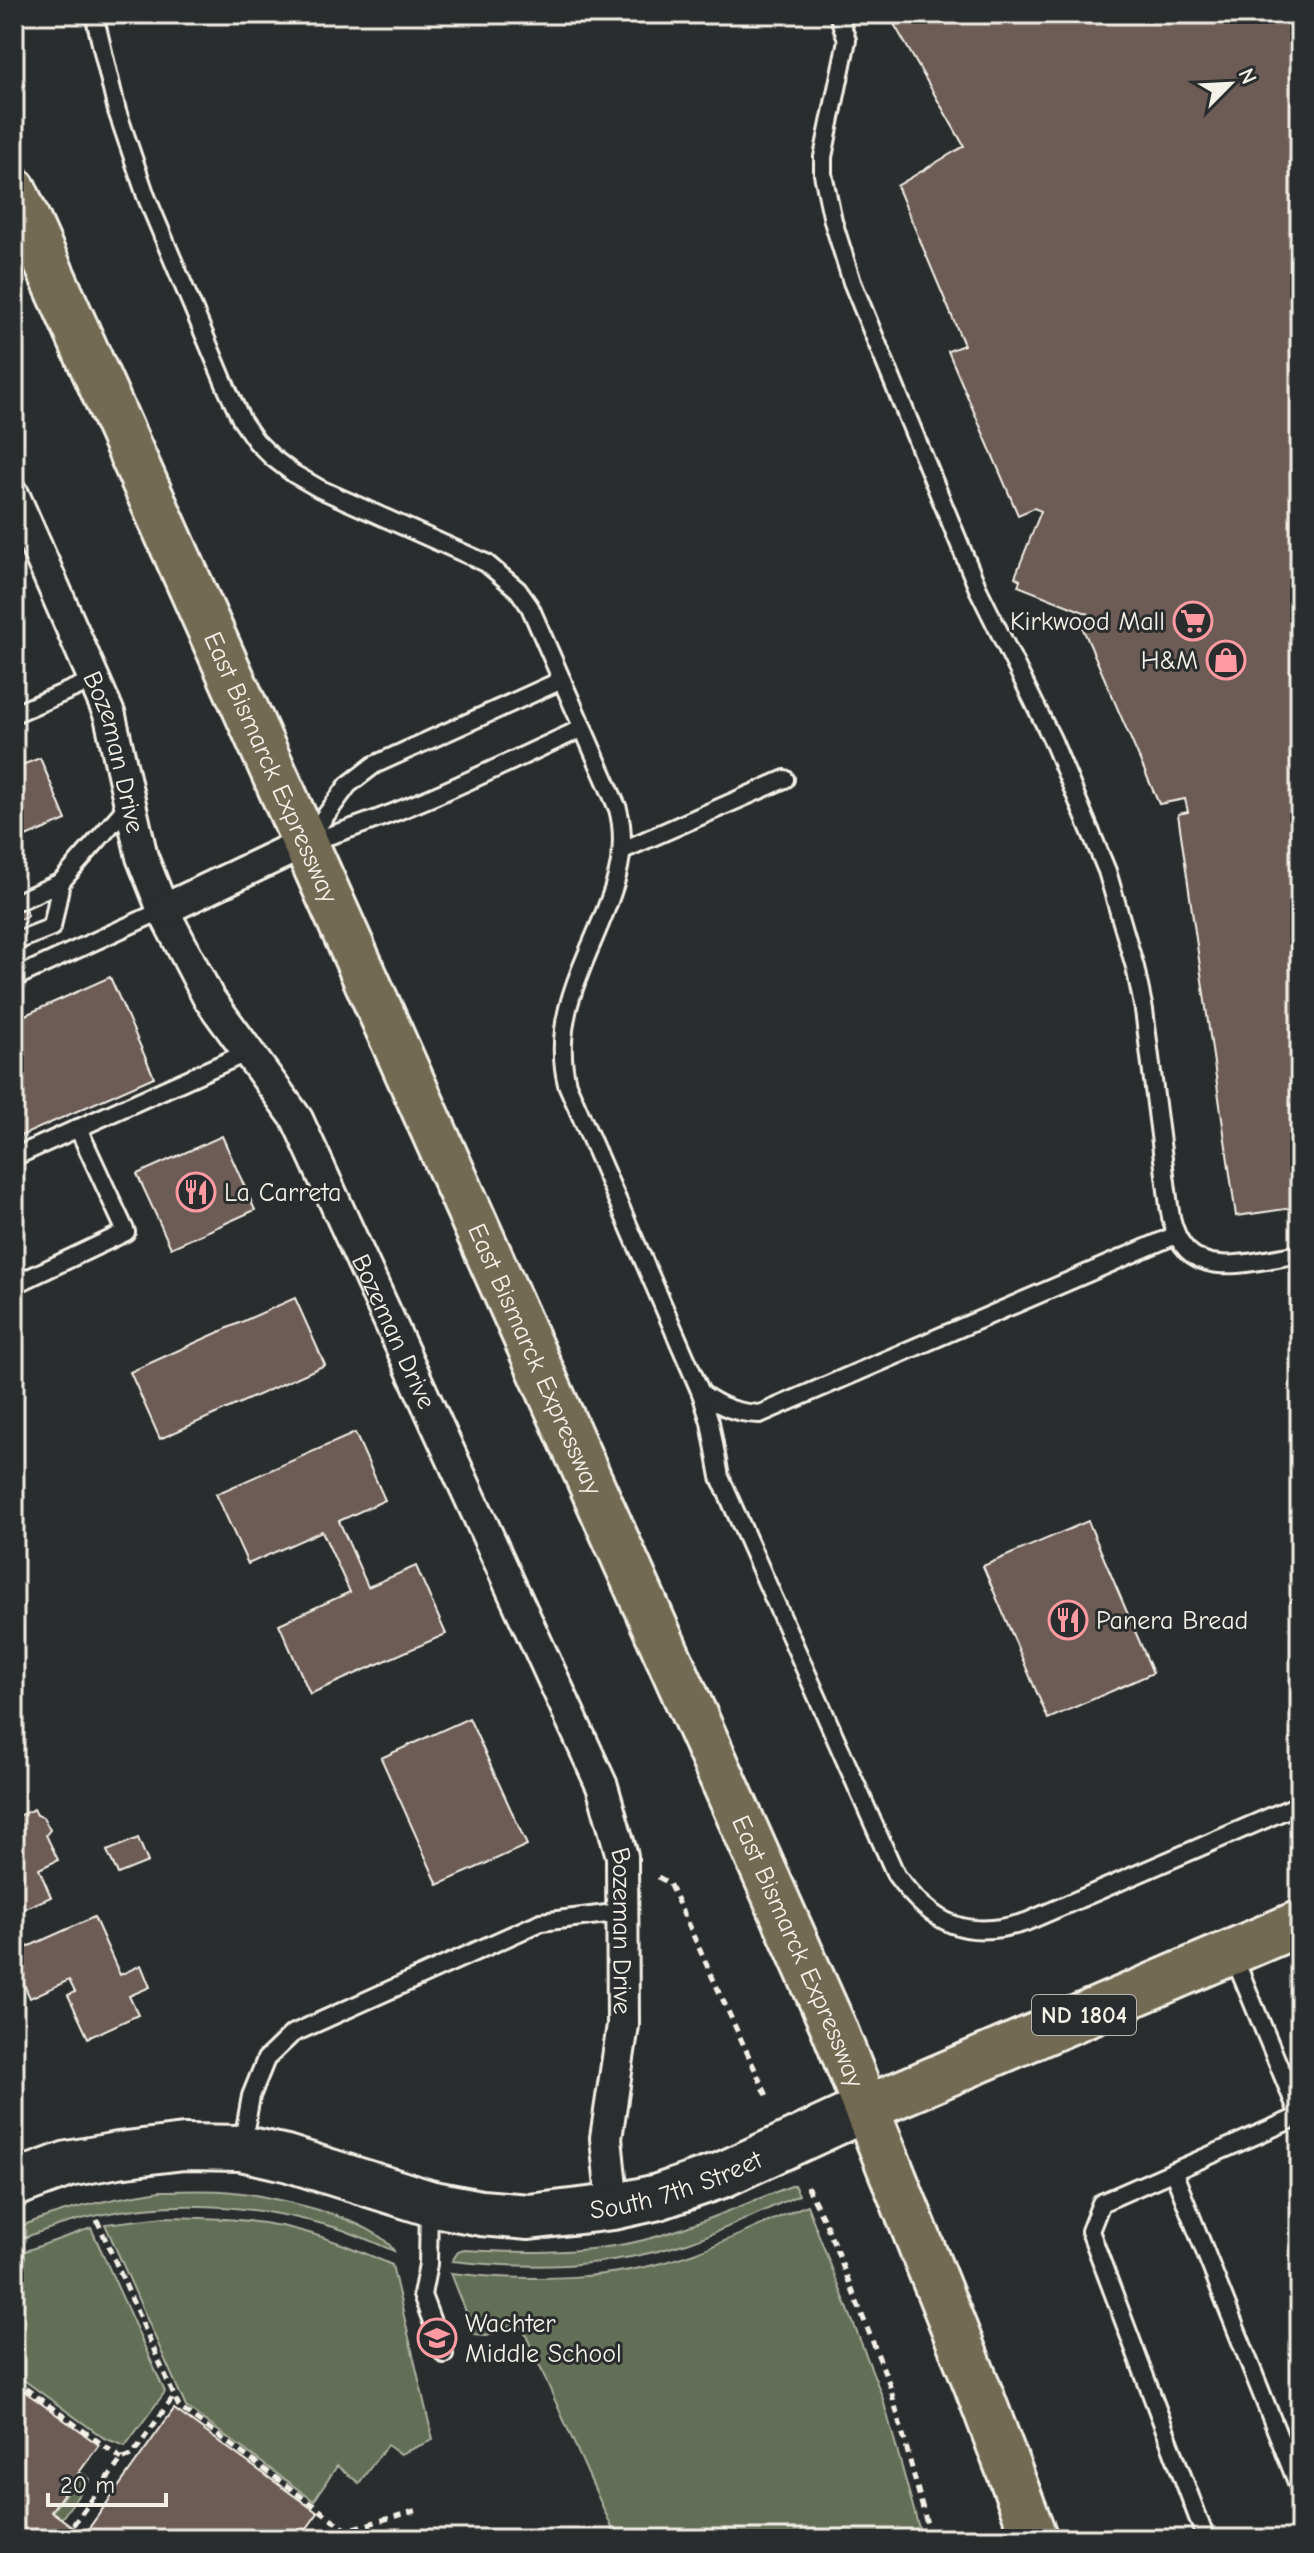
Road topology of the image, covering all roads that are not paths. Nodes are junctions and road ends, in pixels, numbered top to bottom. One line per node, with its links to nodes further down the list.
1 (94, 14): 6 (lane)
2 (838, 14): 21 (lane)
3 (14, 190): 11 (main road, East Bismarck Expressway)
4 (14, 496): 5 (street, Bozeman Drive)
5 (96, 679): 7 (lane); 10 (street, Bozeman Drive)
6 (562, 680): 8 (lane); 11 (lane)
7 (14, 714)
8 (583, 728): 11 (lane); 12 (lane)
9 (785, 779): 12 (lane)
10 (130, 803): 13 (lane); 15 (street, Bozeman Drive)
11 (306, 842): 15 (street); 29 (main road, East Bismarck Expressway)
12 (623, 850): 24 (lane)
13 (61, 882): 14 (lane); 16 (lane)
14 (21, 900)
15 (163, 910): 17 (lane); 18 (street, Bozeman Drive)
16 (14, 942)
17 (14, 978)
18 (248, 1052): 19 (lane); 26 (street, Bozeman Drive)
19 (78, 1128): 20 (lane); 23 (lane)
20 (14, 1157)
21 (1176, 1235): 22 (lane); 24 (lane)
22 (1300, 1254)
23 (14, 1285)
24 (701, 1393): 25 (lane)
25 (1300, 1804)
26 (623, 1912): 31 (lane); 35 (street, Bozeman Drive)
27 (1300, 1923): 28 (main road, South 7th Street / ND 1804)
28 (1232, 1952): 29 (main road, South 7th Street / ND 1804); 30 (lane)
29 (867, 2108): 35 (street, South 7th Street); 38 (main road, East Bismarck Expressway)
30 (1300, 2116): 32 (lane)
31 (241, 2148): 33 (street, South 7th Street); 34 (street, South 7th Street)
32 (1173, 2171): 37 (lane); 39 (lane)
33 (14, 2184)
34 (429, 2203): 35 (street, South 7th Street); 36 (lane)
35 (613, 2207)
36 (444, 2354)
37 (1300, 2490)
38 (1035, 2539)
39 (1206, 2539)

